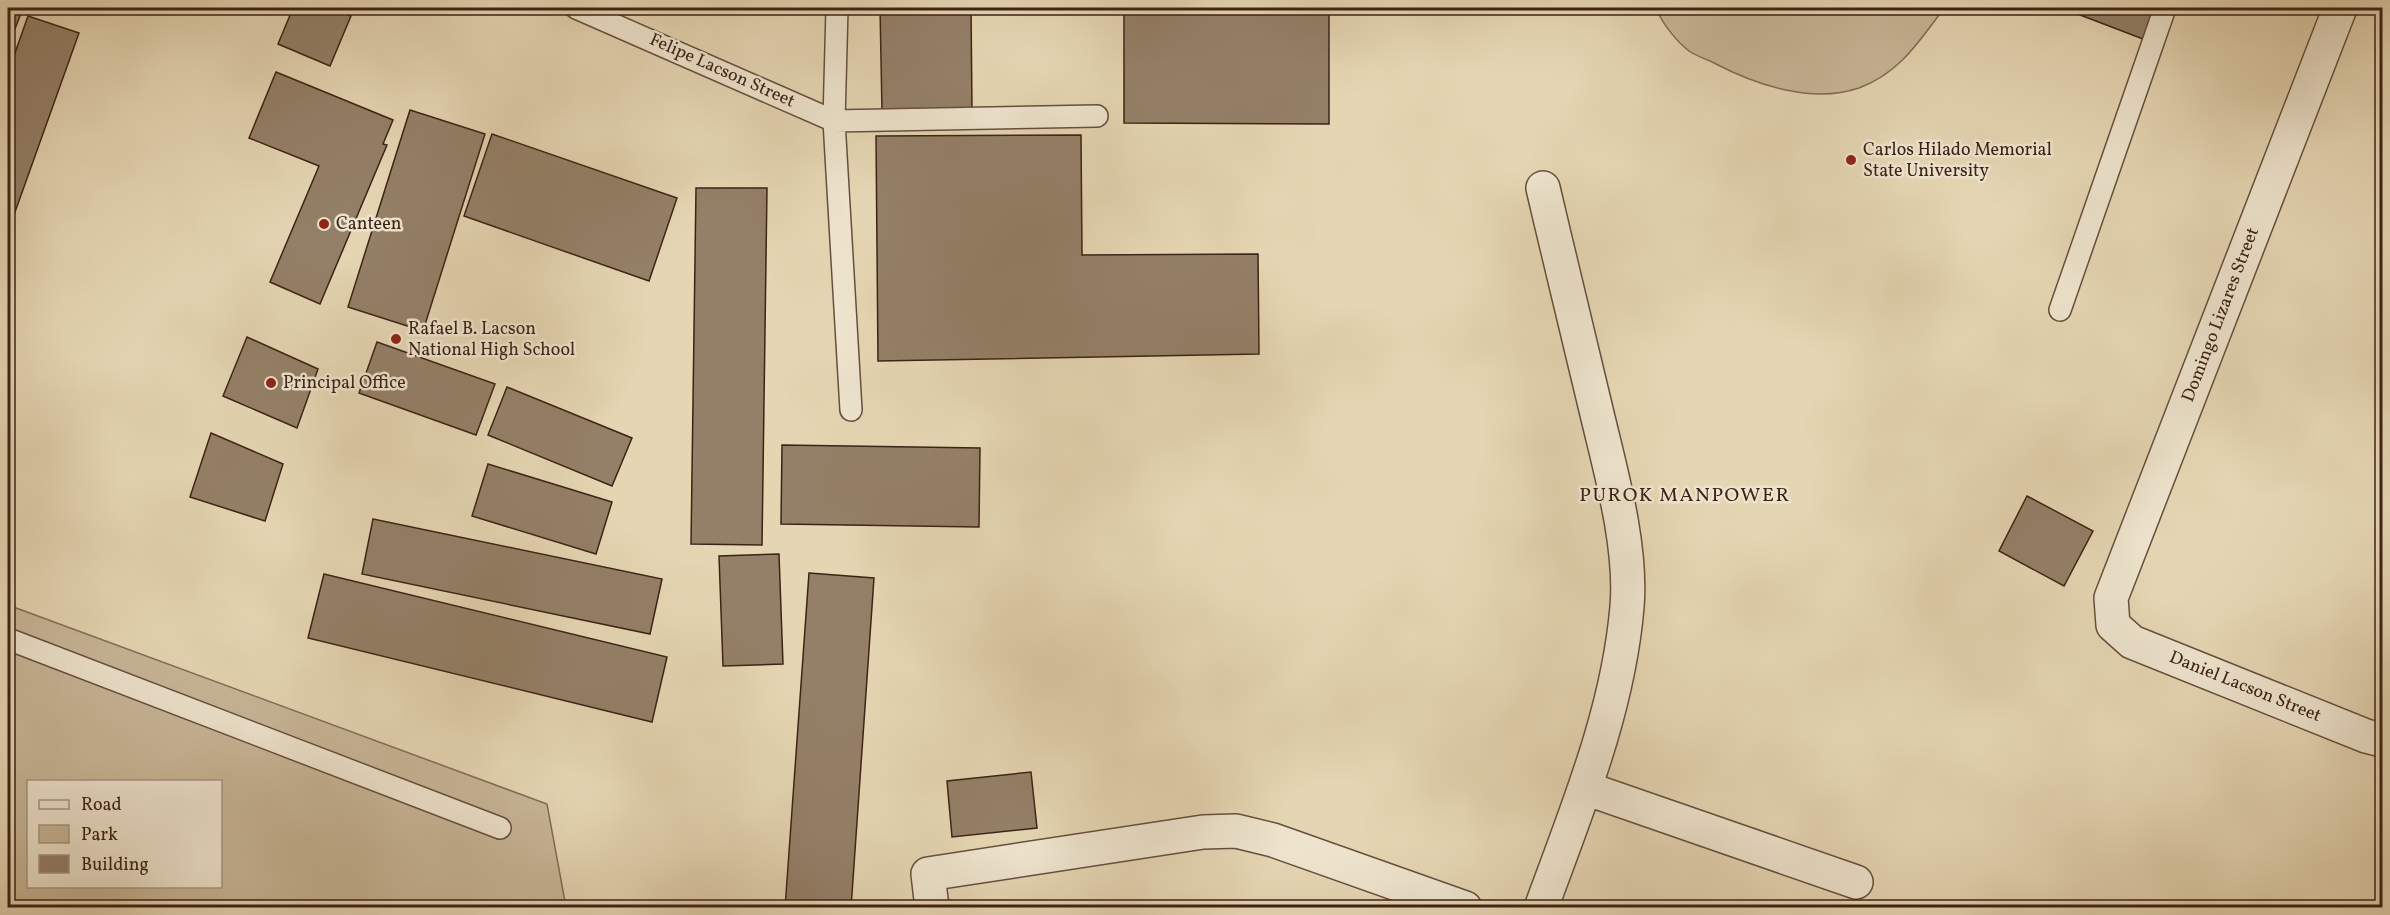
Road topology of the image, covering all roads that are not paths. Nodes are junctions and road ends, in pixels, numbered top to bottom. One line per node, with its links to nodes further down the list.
1 (576, 8): 6 (lane, Felipe Lacson Street)
2 (837, 8): 6 (lane)
3 (2165, 8): 8 (lane)
4 (2340, 8): 10 (street, Domingo Lizares Street)
5 (1097, 116): 6 (lane)
6 (834, 121): 9 (lane)
7 (1543, 188): 13 (street)
8 (2060, 310)
9 (851, 410)
10 (2113, 625): 12 (street, Daniel Lacson Street)
11 (8, 639): 14 (lane)
12 (2382, 740)
13 (1585, 788): 15 (street); 18 (street)
14 (500, 828)
15 (1856, 882)
16 (932, 908): 17 (street)
17 (1465, 908)
18 (1540, 908)

